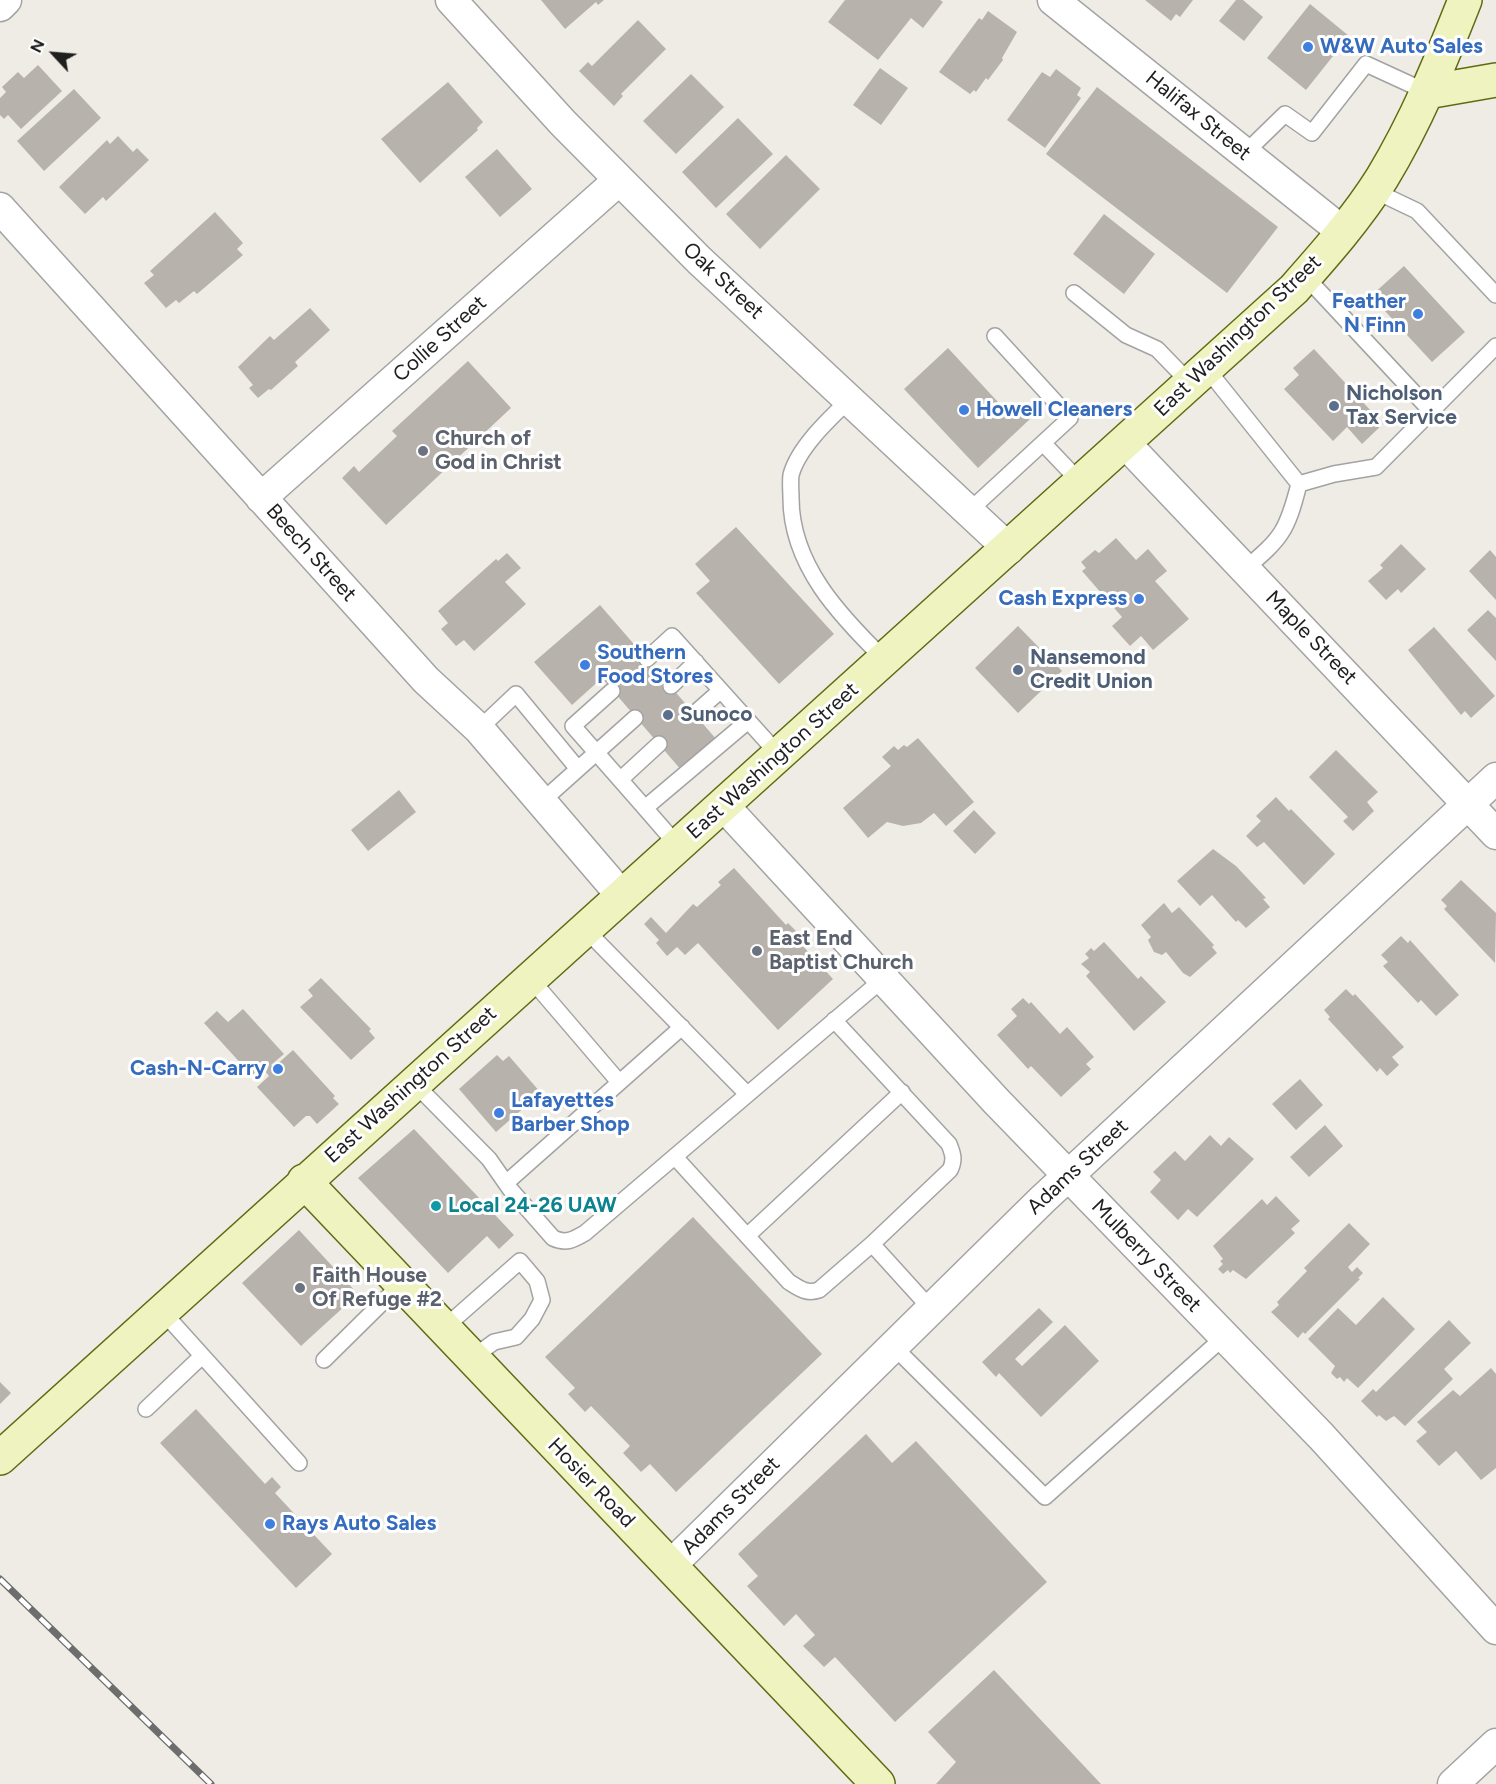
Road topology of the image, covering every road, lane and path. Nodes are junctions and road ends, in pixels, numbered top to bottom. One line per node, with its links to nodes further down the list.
1 (6, 0): 5 (street)
2 (452, 0): 9 (street, Oak Street)
3 (1053, 0): 8 (street, Halifax Street)
4 (1465, 0): 7 (main road, East Washington Street)
5 (0, 6)
6 (1496, 80): 7 (main road)
7 (1427, 92): 8 (lane); 10 (main road, East Washington Street)
8 (1245, 153): 12 (street, Halifax Street)
9 (619, 180): 19 (street, Oak Street); 25 (street, Collie Street)
10 (1373, 190): 12 (main road, East Washington Street); 15 (lane)
11 (0, 208): 25 (street, Beech Street)
12 (1343, 232): 13 (main road, East Washington Street)
13 (1305, 276): 18 (main road, East Washington Street); 20 (lane)
14 (1074, 293): 18 (lane)
15 (1496, 295)
16 (995, 336): 21 (lane)
17 (1496, 346): 20 (lane)
18 (1199, 376): 22 (main road, East Washington Street); 24 (lane)
19 (849, 400): 26 (street, Oak Street); 30 (lane)
20 (1430, 410): 24 (lane)
21 (1043, 443): 23 (lane); 26 (lane)
22 (1125, 443): 23 (main road, East Washington Street); 28 (street, Maple Street)
23 (1081, 483): 27 (main road, East Washington Street)
24 (1299, 484): 28 (lane)
25 (261, 498): 38 (street, Beech Street)
26 (969, 511): 27 (street, Oak Street)
27 (1009, 549): 30 (main road, East Washington Street)
28 (1245, 569): 46 (street, Maple Street)
29 (647, 659): 31 (lane)
30 (885, 660): 41 (main road, East Washington Street)
31 (696, 662): 32 (lane); 33 (lane)
32 (670, 686)
33 (720, 690): 35 (lane); 37 (lane)
34 (612, 691): 40 (lane)
35 (694, 714)
36 (635, 718): 40 (lane)
37 (748, 721): 41 (lane); 48 (lane)
38 (479, 729): 42 (lane); 45 (street, Beech Street)
39 (659, 744): 44 (lane)
40 (597, 751): 42 (lane); 44 (lane)
41 (779, 755): 47 (main road, East Washington Street)
42 (578, 769): 45 (lane)
43 (1496, 778): 46 (street, Adams Street)
44 (621, 779): 48 (lane)
45 (540, 803): 51 (street, Beech Street)
46 (1468, 804): 49 (street, Maple Street); 62 (street, Adams Street)
47 (723, 806): 50 (main road, East Washington Street); 54 (street, Mulberry Street)
48 (645, 808): 50 (lane)
49 (1496, 834)
50 (678, 846): 51 (main road, East Washington Street)
51 (622, 896): 52 (main road, East Washington Street)
52 (585, 929): 53 (main road, East Washington Street); 56 (lane)
53 (530, 978): 57 (lane); 58 (main road, East Washington Street)
54 (883, 979): 55 (lane); 62 (street, Mulberry Street)
55 (834, 1020): 59 (lane); 60 (lane)
56 (682, 1027): 57 (lane); 60 (lane)
57 (619, 1082): 64 (lane)
58 (414, 1083): 63 (main road, East Washington Street); 64 (lane)
59 (902, 1092): 65 (lane); 66 (lane)
60 (747, 1095): 61 (lane)
61 (675, 1156): 64 (lane); 65 (lane)
62 (1069, 1176): 68 (street, Adams Street); 71 (street, Mulberry Street)
63 (304, 1181): 67 (main road, Hosier Road); 69 (main road, East Washington Street)
64 (506, 1183)
65 (747, 1236): 66 (lane)
66 (872, 1244): 68 (lane)
67 (401, 1284): 70 (main road, Hosier Road); 75 (lane)
68 (931, 1309): 72 (street, Adams Street)
69 (162, 1311): 73 (lane); 77 (main road, East Washington Street)
70 (444, 1329): 74 (main road, Hosier Road); 74 (lane)
71 (1224, 1337): 72 (lane); 80 (street, Mulberry Street)
72 (893, 1346): 79 (street, Adams Street)
73 (202, 1356): 76 (lane); 78 (lane)
74 (472, 1358): 79 (main road, Hosier Road)
75 (324, 1360)
76 (146, 1409)
77 (0, 1458)
78 (299, 1462)
79 (670, 1566): 82 (main road, Hosier Road)
80 (1496, 1629)
81 (1496, 1744): 83 (street)
82 (878, 1784)
83 (1453, 1784)

